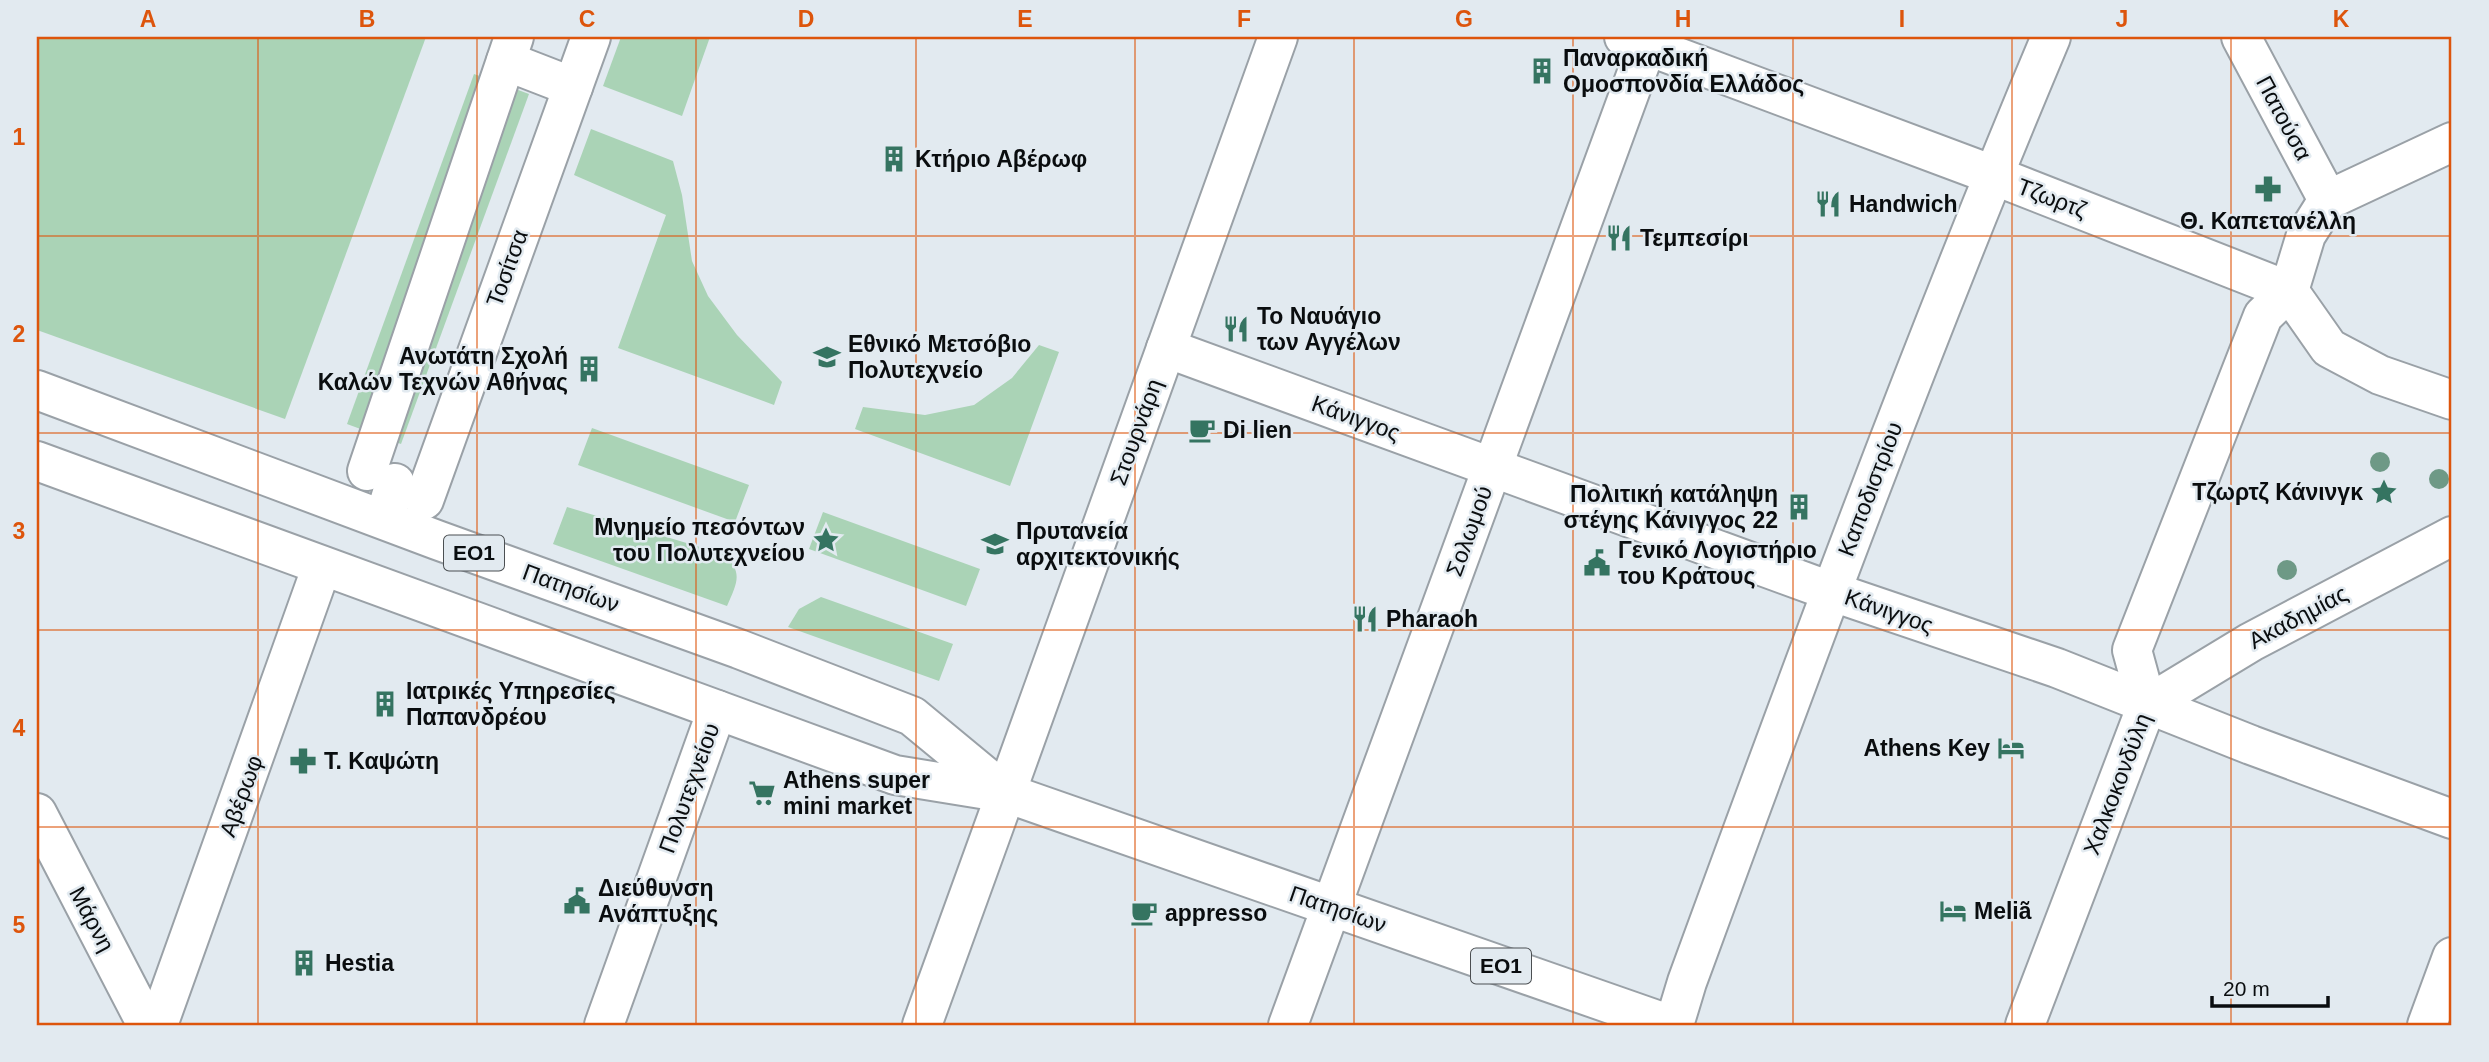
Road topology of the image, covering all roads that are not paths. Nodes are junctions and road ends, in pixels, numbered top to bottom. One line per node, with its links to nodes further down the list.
1 (591, 37): 7 (street, Τοσίτσα)
2 (1278, 37): 12 (street, Στουρνάρη)
3 (2051, 37): 9 (street, Καποδιστρίου)
4 (2241, 37): 10 (street, Πατούσα)
5 (1640, 40): 9 (street, Τζωρτζ); 16 (street, Σολωμού)
6 (510, 49): 7 (street); 17 (street, Τοσίτσα)
7 (573, 87): 17 (street, Τοσίτσα)
8 (2452, 142): 10 (street)
9 (1993, 175): 11 (street, Τζωρτζ); 21 (street, Καποδιστρίου)
10 (2328, 200): 11 (street, Χαλκοκονδύλη)
11 (2289, 291): 14 (street); 22 (street, Χαλκοκονδύλη)
12 (1166, 348): 16 (street, Κάνιγγος); 24 (street, Στουρνάρη)
13 (37, 390): 18 (street, Πατησίων / ΕΟ1)
14 (2452, 400)
15 (37, 461): 20 (street, Πατησίων / ΕΟ1)
16 (1492, 467): 21 (street, Κάνιγγος); 27 (street, Σολωμού)
17 (395, 485): 18 (street, Τοσίτσα)
18 (384, 519): 24 (street, Πατησίων / ΕΟ1)
19 (2452, 536): 22 (street, Ακαδημίας)
20 (322, 566): 23 (street, Πατησίων / ΕΟ1); 30 (street, Αβέρωφ)
21 (1830, 591): 22 (street, Κάνιγγος); 34 (street, Καποδιστρίου)
22 (2147, 705): 26 (street, Κάνιγγος); 35 (street, Χαλκοκονδύλη)
23 (717, 710): 24 (street, Πατησίων / ΕΟ1); 31 (street, Πολυτεχνείου)
24 (1006, 793): 27 (street, Πατησίων / ΕΟ1); 32 (street, Στουρνάρη)
25 (37, 813): 29 (street, Μάρνη)
26 (2452, 819)
27 (1331, 907): 33 (street, Σολωμού); 34 (street, Πατησίων / ΕΟ1)
28 (2452, 957): 36 (street)
29 (147, 1025)
30 (158, 1025)
31 (604, 1025)
32 (922, 1025)
33 (1288, 1025)
34 (1672, 1025)
35 (2025, 1025)
36 (2427, 1025)

